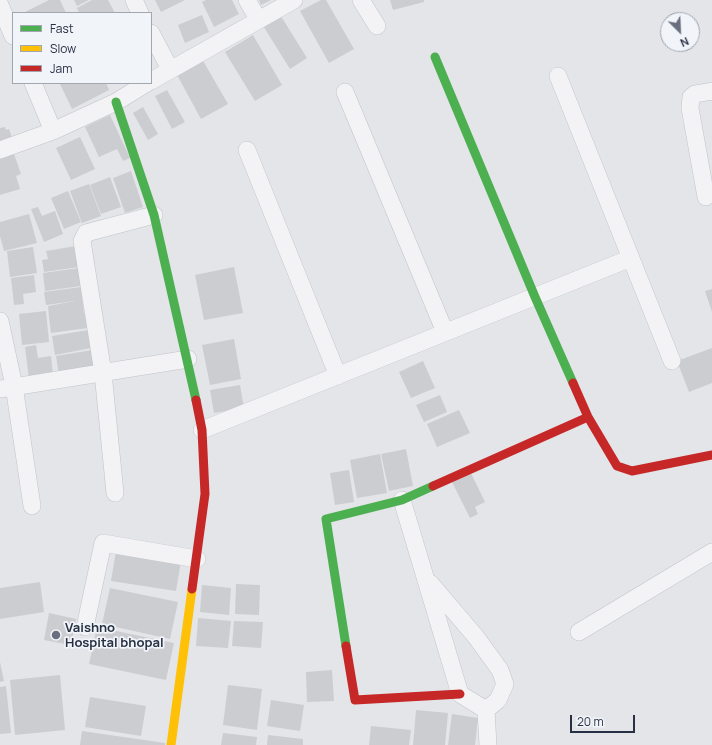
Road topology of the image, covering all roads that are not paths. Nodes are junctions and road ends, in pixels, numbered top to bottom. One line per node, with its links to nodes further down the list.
1 (134, 0): 6 (street)
2 (247, 0): 7 (street)
3 (294, 0): 7 (street)
4 (361, 0): 8 (street)
5 (0, 5): 9 (street)
6 (140, 12)
7 (258, 19): 12 (street)
8 (376, 26)
9 (12, 34)
10 (152, 35): 12 (street)
11 (436, 57): 26 (street)
12 (170, 69): 14 (street)
13 (558, 76): 25 (street)
14 (152, 80)
15 (33, 84): 20 (street)
16 (145, 84): 19 (street)
17 (712, 91): 23 (street)
18 (345, 92): 28 (street)
19 (116, 102): 20 (street); 24 (street)
20 (53, 131): 21 (street)
21 (0, 150)
22 (247, 150): 32 (street)
23 (706, 197)
24 (154, 215): 29 (street); 31 (street)
25 (631, 258): 26 (street); 30 (street)
26 (534, 297): 28 (street); 34 (street)
27 (0, 321): 33 (street)
28 (445, 332): 32 (street)
29 (188, 359): 31 (street); 35 (street)
30 (672, 360)
31 (103, 373): 33 (street); 37 (street)
32 (338, 376): 35 (street)
33 (7, 388): 39 (street)
34 (588, 417): 36 (street); 38 (street)
35 (202, 430): 41 (street)
36 (712, 455)
37 (115, 492)
38 (402, 500): 42 (street); 45 (street)
39 (32, 506)
40 (712, 552): 44 (street)
41 (196, 559): 43 (street); 47 (street)
42 (426, 578): 45 (street); 46 (street)
43 (85, 627)
44 (579, 632)
45 (460, 694): 46 (street)
46 (486, 710): 48 (street)
47 (171, 745)
48 (488, 745)

